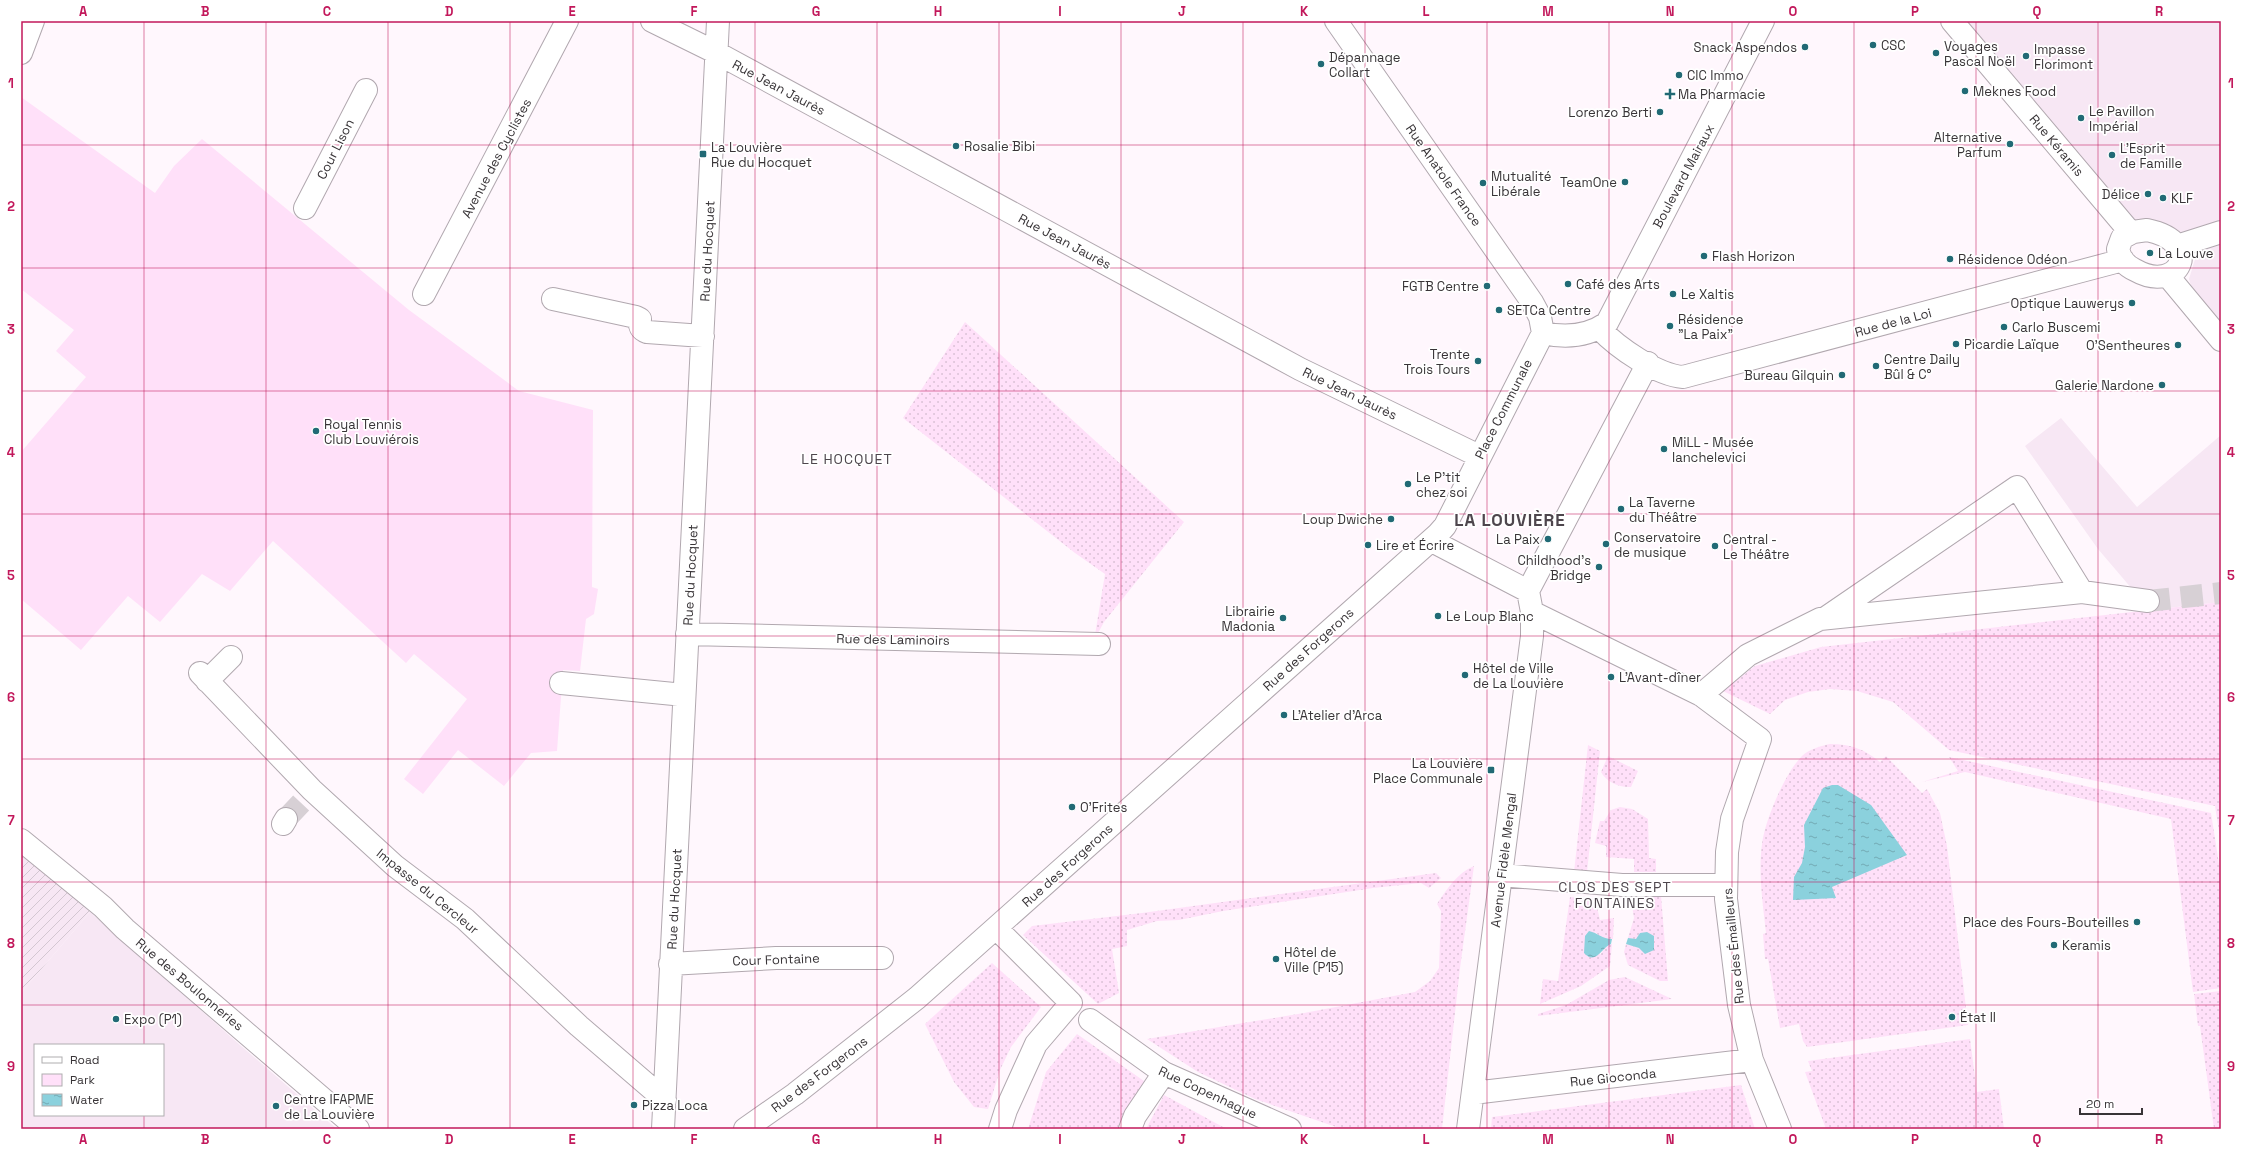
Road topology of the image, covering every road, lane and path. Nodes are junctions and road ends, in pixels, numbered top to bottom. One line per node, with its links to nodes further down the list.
1 (33, 21): 8 (street)
2 (567, 21): 17 (street, Avenue des Cyclistes)
3 (652, 21): 9 (street, Rue Jean Jaurès)
4 (718, 21): 9 (street, Rue du Hocquet)
5 (1336, 21): 20 (street, Rue Anatole France)
6 (1763, 21): 19 (street, Boulevard Mairaux)
7 (1952, 21): 12 (street, Rue Kéramis)
8 (21, 53)
9 (717, 53): 21 (street, Rue du Hocquet); 24 (street, Rue Jean Jaurès)
10 (366, 90): 11 (street, Cour Lison)
11 (305, 208)
12 (2131, 232): 14 (street); 15 (street)
13 (2221, 232): 14 (street)
14 (2176, 246): 16 (street)
15 (2122, 260): 16 (street); 23 (street, Rue de la Loi)
16 (2167, 275): 22 (street)
17 (424, 294)
18 (553, 299): 21 (street)
19 (1600, 329): 20 (street); 23 (street)
20 (1543, 333): 24 (street, Place Communale)
21 (703, 336): 30 (street, Rue du Hocquet)
22 (2221, 340)
23 (1655, 367): 27 (street)
24 (1480, 456): 25 (street, Place Communale)
25 (1432, 541): 27 (street); 39 (street, Rue des Forgerons)
26 (2082, 592): 28 (street); 29 (street); 29 (street)
27 (1530, 601): 35 (street); 37 (street, Avenue Fidèle Mengal)
28 (2148, 601)
29 (1827, 617): 35 (street)
30 (687, 634): 31 (street, Rue des Laminoirs); 34 (street, Rue du Hocquet)
31 (1099, 644)
32 (231, 657): 46 (street, Impasse du Cercleur)
33 (561, 683): 34 (street)
34 (684, 695): 41 (street, Rue du Hocquet)
35 (1701, 695): 38 (street, Rue des Émailleurs)
36 (21, 840): 47 (street, Rue des Boulonneries)
37 (1500, 875): 38 (street); 45 (street, Avenue Fidèle Mengal)
38 (1726, 885): 43 (street, Rue des Émailleurs)
39 (996, 928): 49 (street, Rue des Forgerons); 50 (street)
40 (882, 958): 41 (street, Cour Fontaine)
41 (670, 964): 46 (street, Rue du Hocquet)
42 (1090, 1020): 44 (street, Rue Copenhague)
43 (1752, 1060): 45 (street, Rue Gioconda); 54 (street, Rue des Émailleurs)
44 (1164, 1073): 51 (street); 52 (street, Rue Copenhague)
45 (1473, 1093): 53 (street, Avenue Fidèle Mengal)
46 (665, 1100): 48 (street, Rue du Hocquet)
47 (358, 1129)
48 (663, 1129)
49 (745, 1129)
50 (1000, 1129)
51 (1130, 1129)
52 (1290, 1129)
53 (1468, 1129)
54 (1780, 1129)

